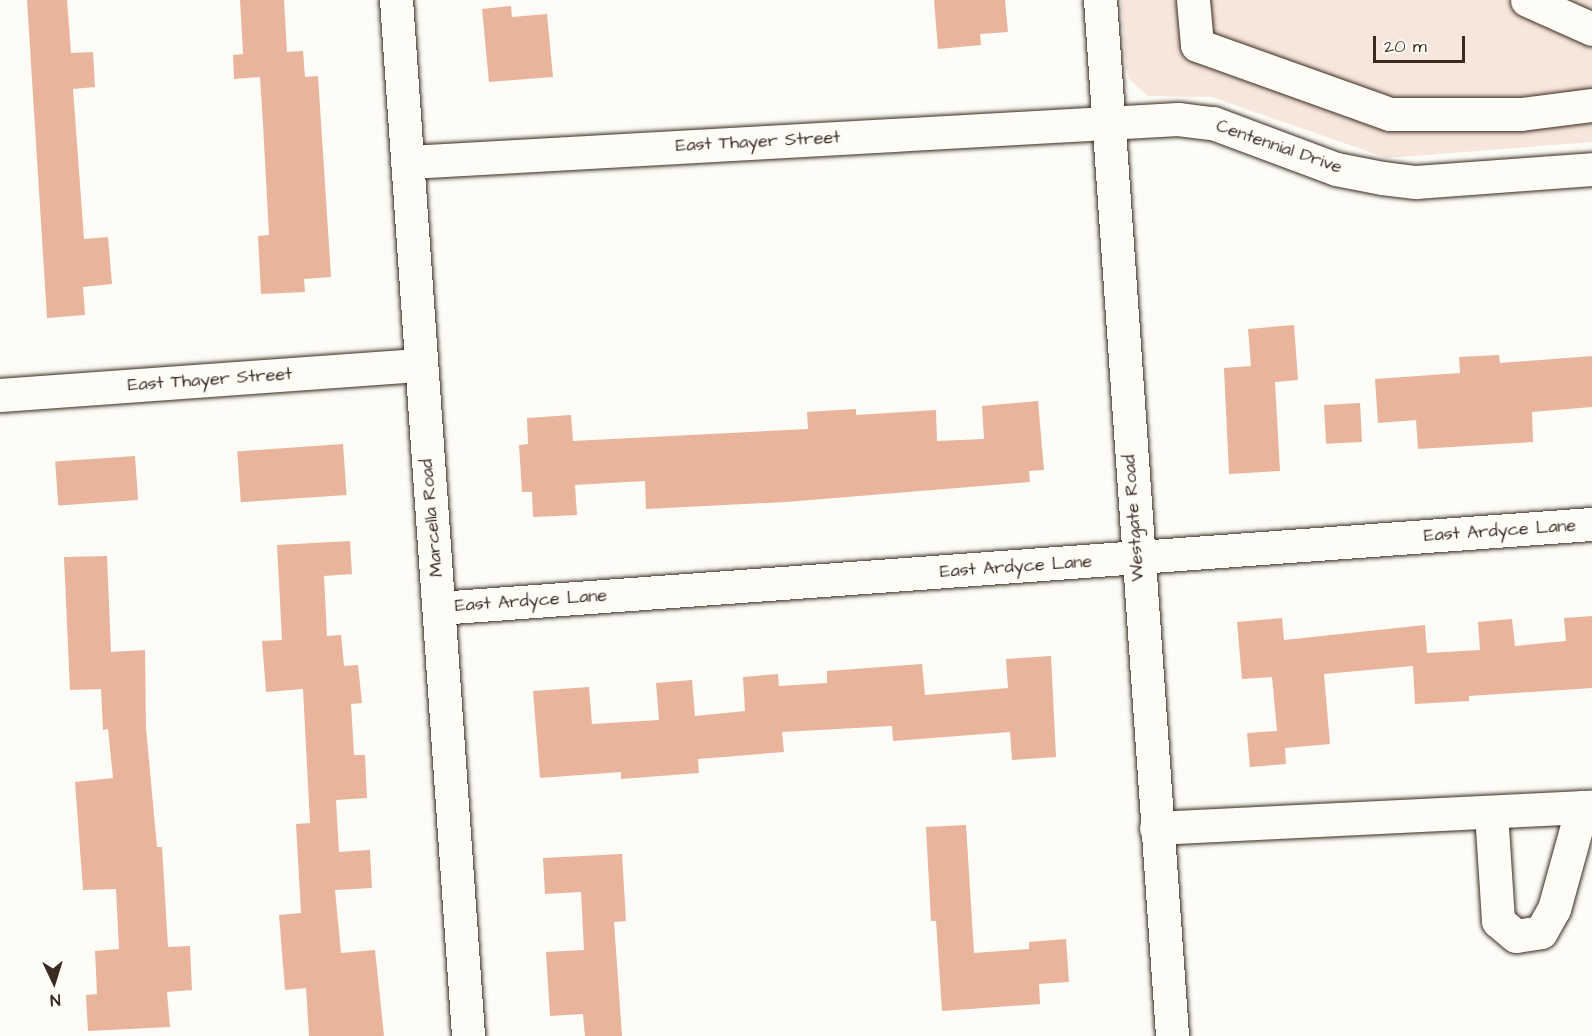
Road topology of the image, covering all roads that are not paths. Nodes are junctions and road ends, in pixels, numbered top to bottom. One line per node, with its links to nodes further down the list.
1 (396, 0): 8 (street, Marcella Road)
2 (1100, 0): 7 (street, Westgate Road)
3 (1193, 0): 6 (street)
4 (1527, 0): 5 (street)
5 (1592, 29)
6 (1592, 105)
7 (1108, 122): 8 (street, East Thayer Street); 9 (street, Centennial Drive); 13 (street, Westgate Road)
8 (408, 162): 10 (street, Marcella Road)
9 (1592, 169)
10 (419, 365): 11 (street, East Thayer Street); 14 (street, Marcella Road)
11 (0, 395)
12 (1592, 524): 13 (street, East Ardyce Lane)
13 (1137, 558): 14 (street, East Ardyce Lane); 17 (street, Westgate Road)
14 (439, 608): 18 (street, Marcella Road)
15 (1587, 807): 16 (street); 16 (street)
16 (1491, 812): 17 (street)
17 (1156, 828): 19 (street, Westgate Road)
18 (468, 1036)
19 (1172, 1036)

